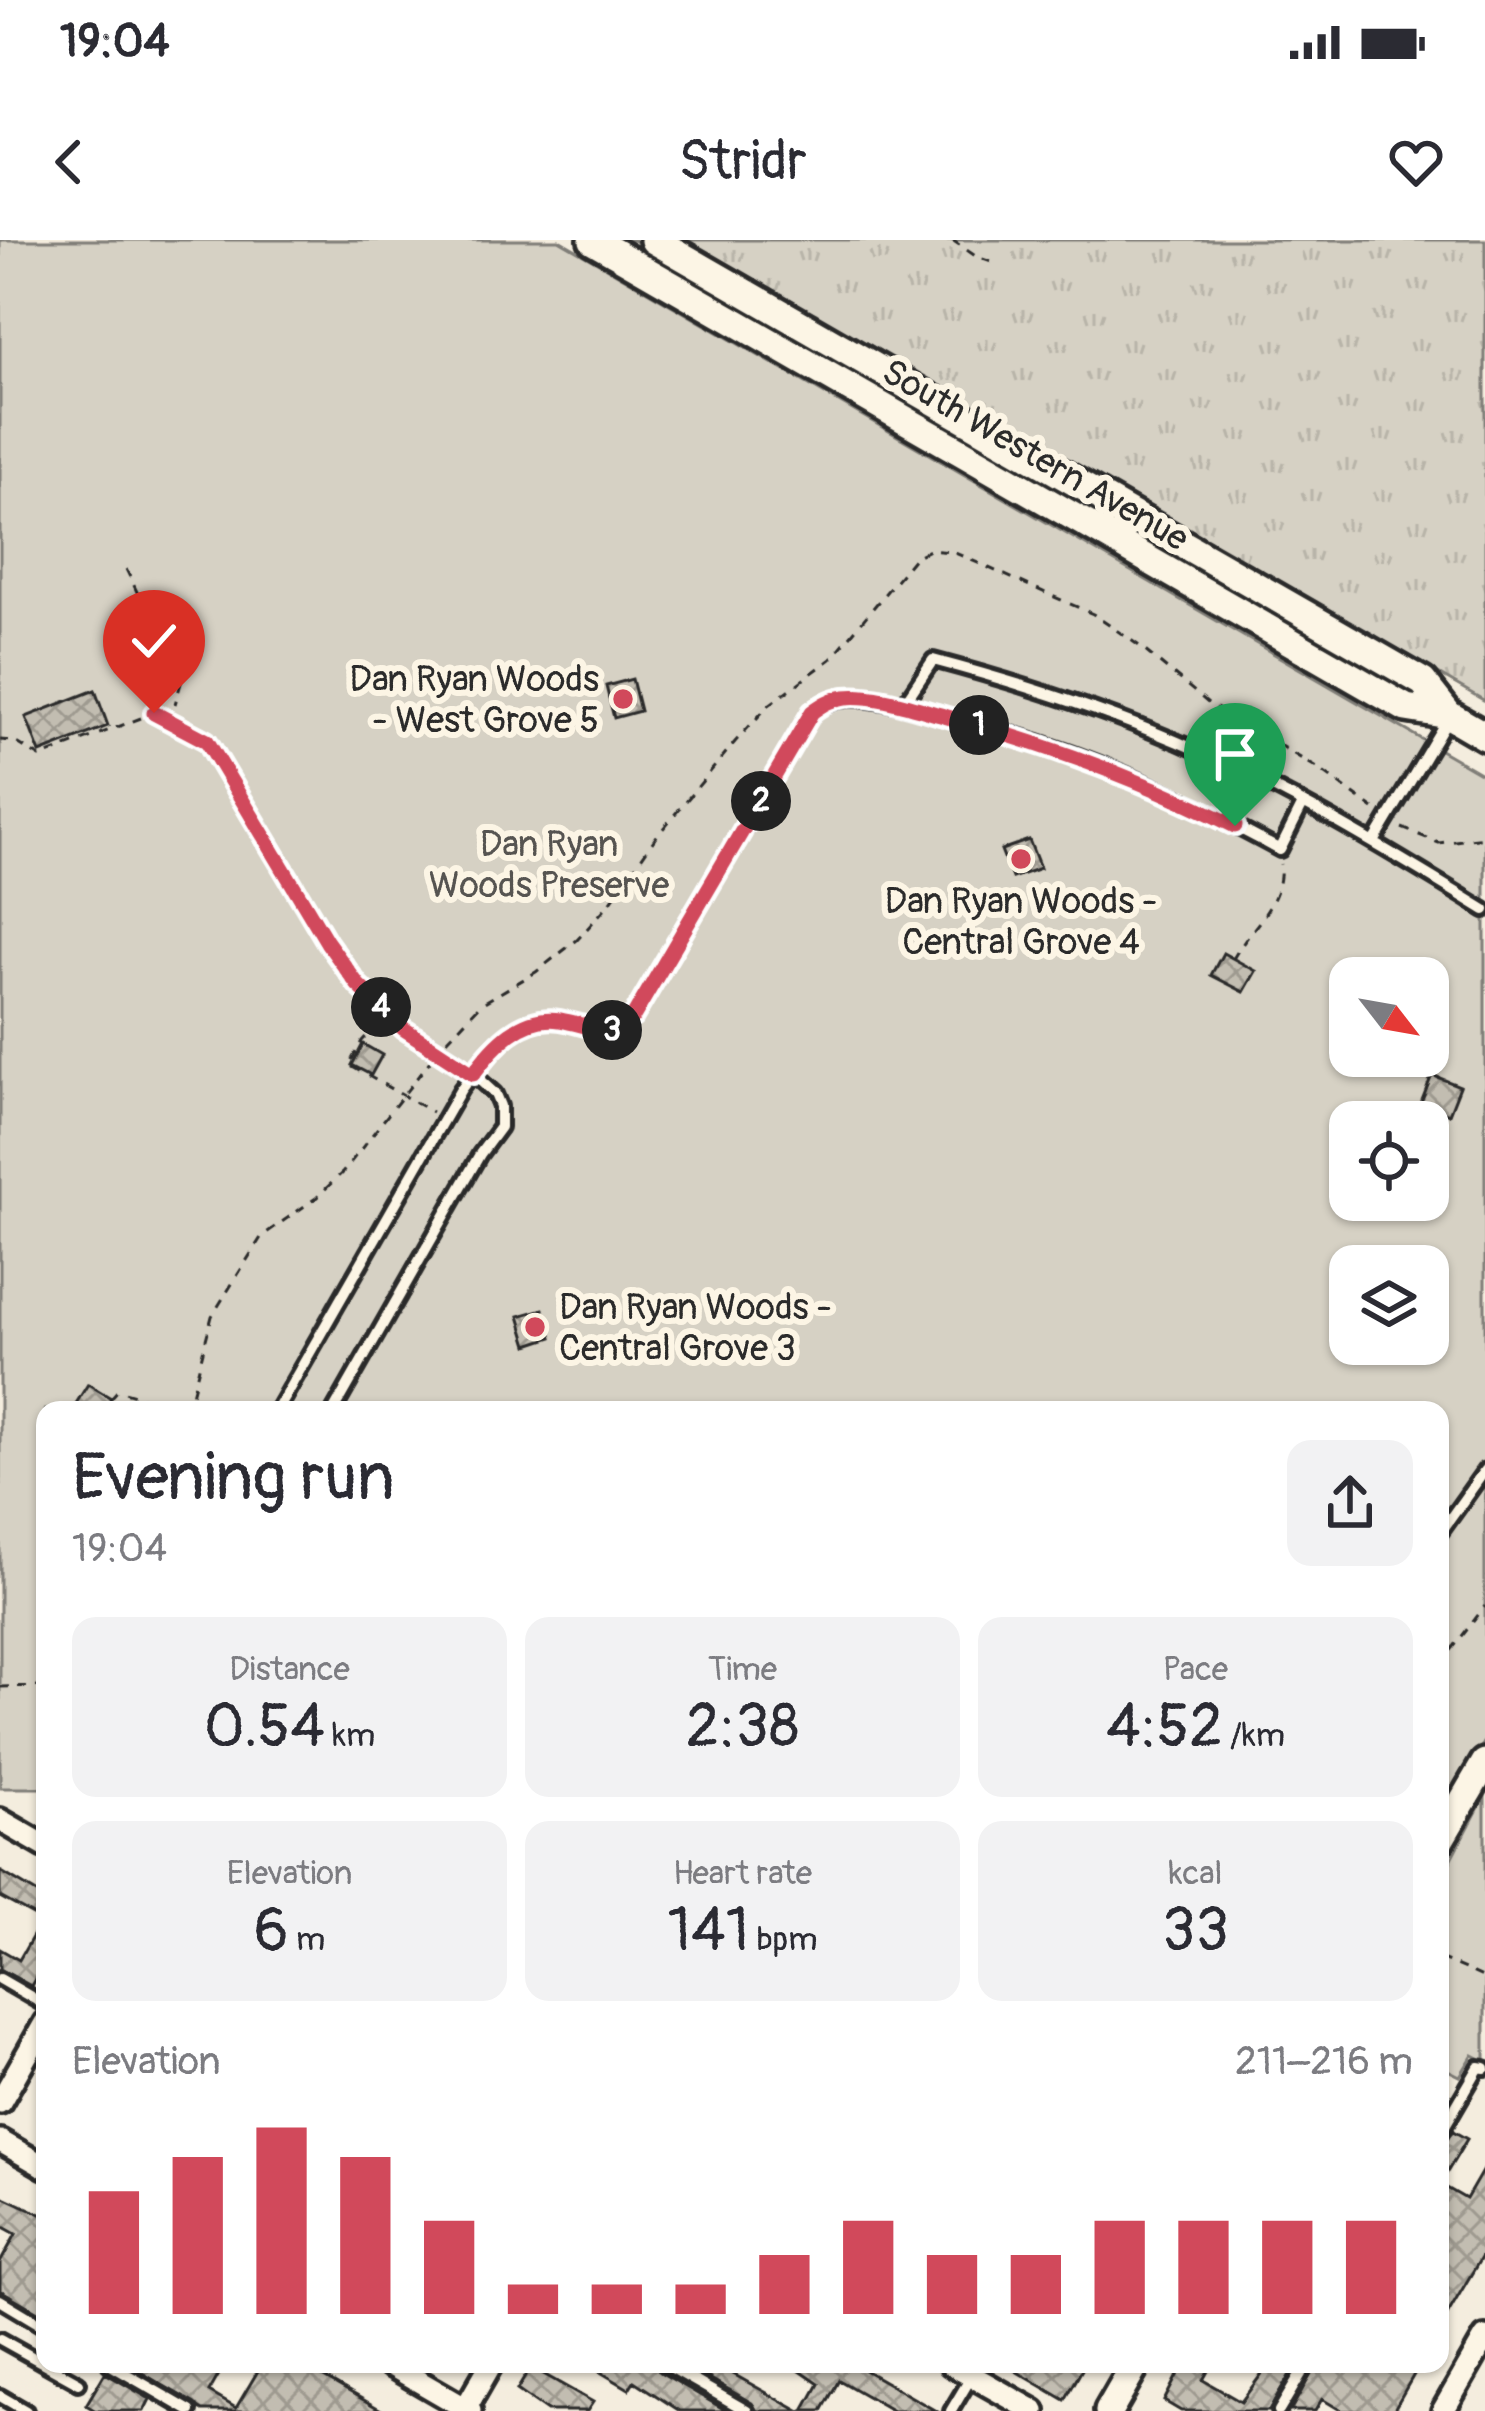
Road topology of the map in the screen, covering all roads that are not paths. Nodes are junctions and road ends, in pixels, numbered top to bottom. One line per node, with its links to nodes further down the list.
1 (593, 240): 5 (main road, South Western Avenue)
2 (654, 240): 5 (main road, South Western Avenue)
3 (903, 705): 7 (lane); 7 (lane); 10 (lane)
4 (154, 713): 10 (lane)
5 (1449, 715): 6 (main road, South Western Avenue); 8 (lane)
6 (1485, 736)
7 (1304, 804): 8 (lane)
8 (1374, 842): 9 (lane)
9 (1485, 910)
10 (473, 1074): 11 (lane); 12 (lane)
11 (282, 1401)
12 (339, 1401)
13 (1485, 1469): 14 (lane)
14 (1449, 1520)
15 (1485, 1763): 17 (main road)
16 (0, 1820): 18 (street)
17 (1449, 1825)
18 (36, 1841)
19 (0, 1979): 20 (lane)
20 (36, 2000)
21 (36, 2040): 23 (street)
22 (1485, 2068): 24 (lane)
23 (0, 2102)
24 (1449, 2119)
25 (0, 2141): 26 (street)
26 (36, 2162)
27 (0, 2300): 28 (lane)
28 (36, 2322)
29 (1485, 2338): 51 (street)
30 (0, 2339): 31 (lane)
31 (36, 2359)
32 (61, 2373): 41 (lane)
33 (125, 2373): 45 (lane)
34 (403, 2373): 43 (street)
35 (486, 2373): 43 (street)
36 (681, 2373): 46 (lane)
37 (973, 2373): 47 (lane)
38 (979, 2373): 48 (street)
39 (1131, 2373): 49 (main road)
40 (1301, 2373): 50 (lane)
41 (79, 2383)
42 (0, 2396): 44 (lane)
43 (467, 2410)
44 (26, 2411)
45 (190, 2411)
46 (747, 2411)
47 (951, 2411)
48 (1034, 2411)
49 (1109, 2411)
50 (1279, 2411)
51 (1443, 2411)

